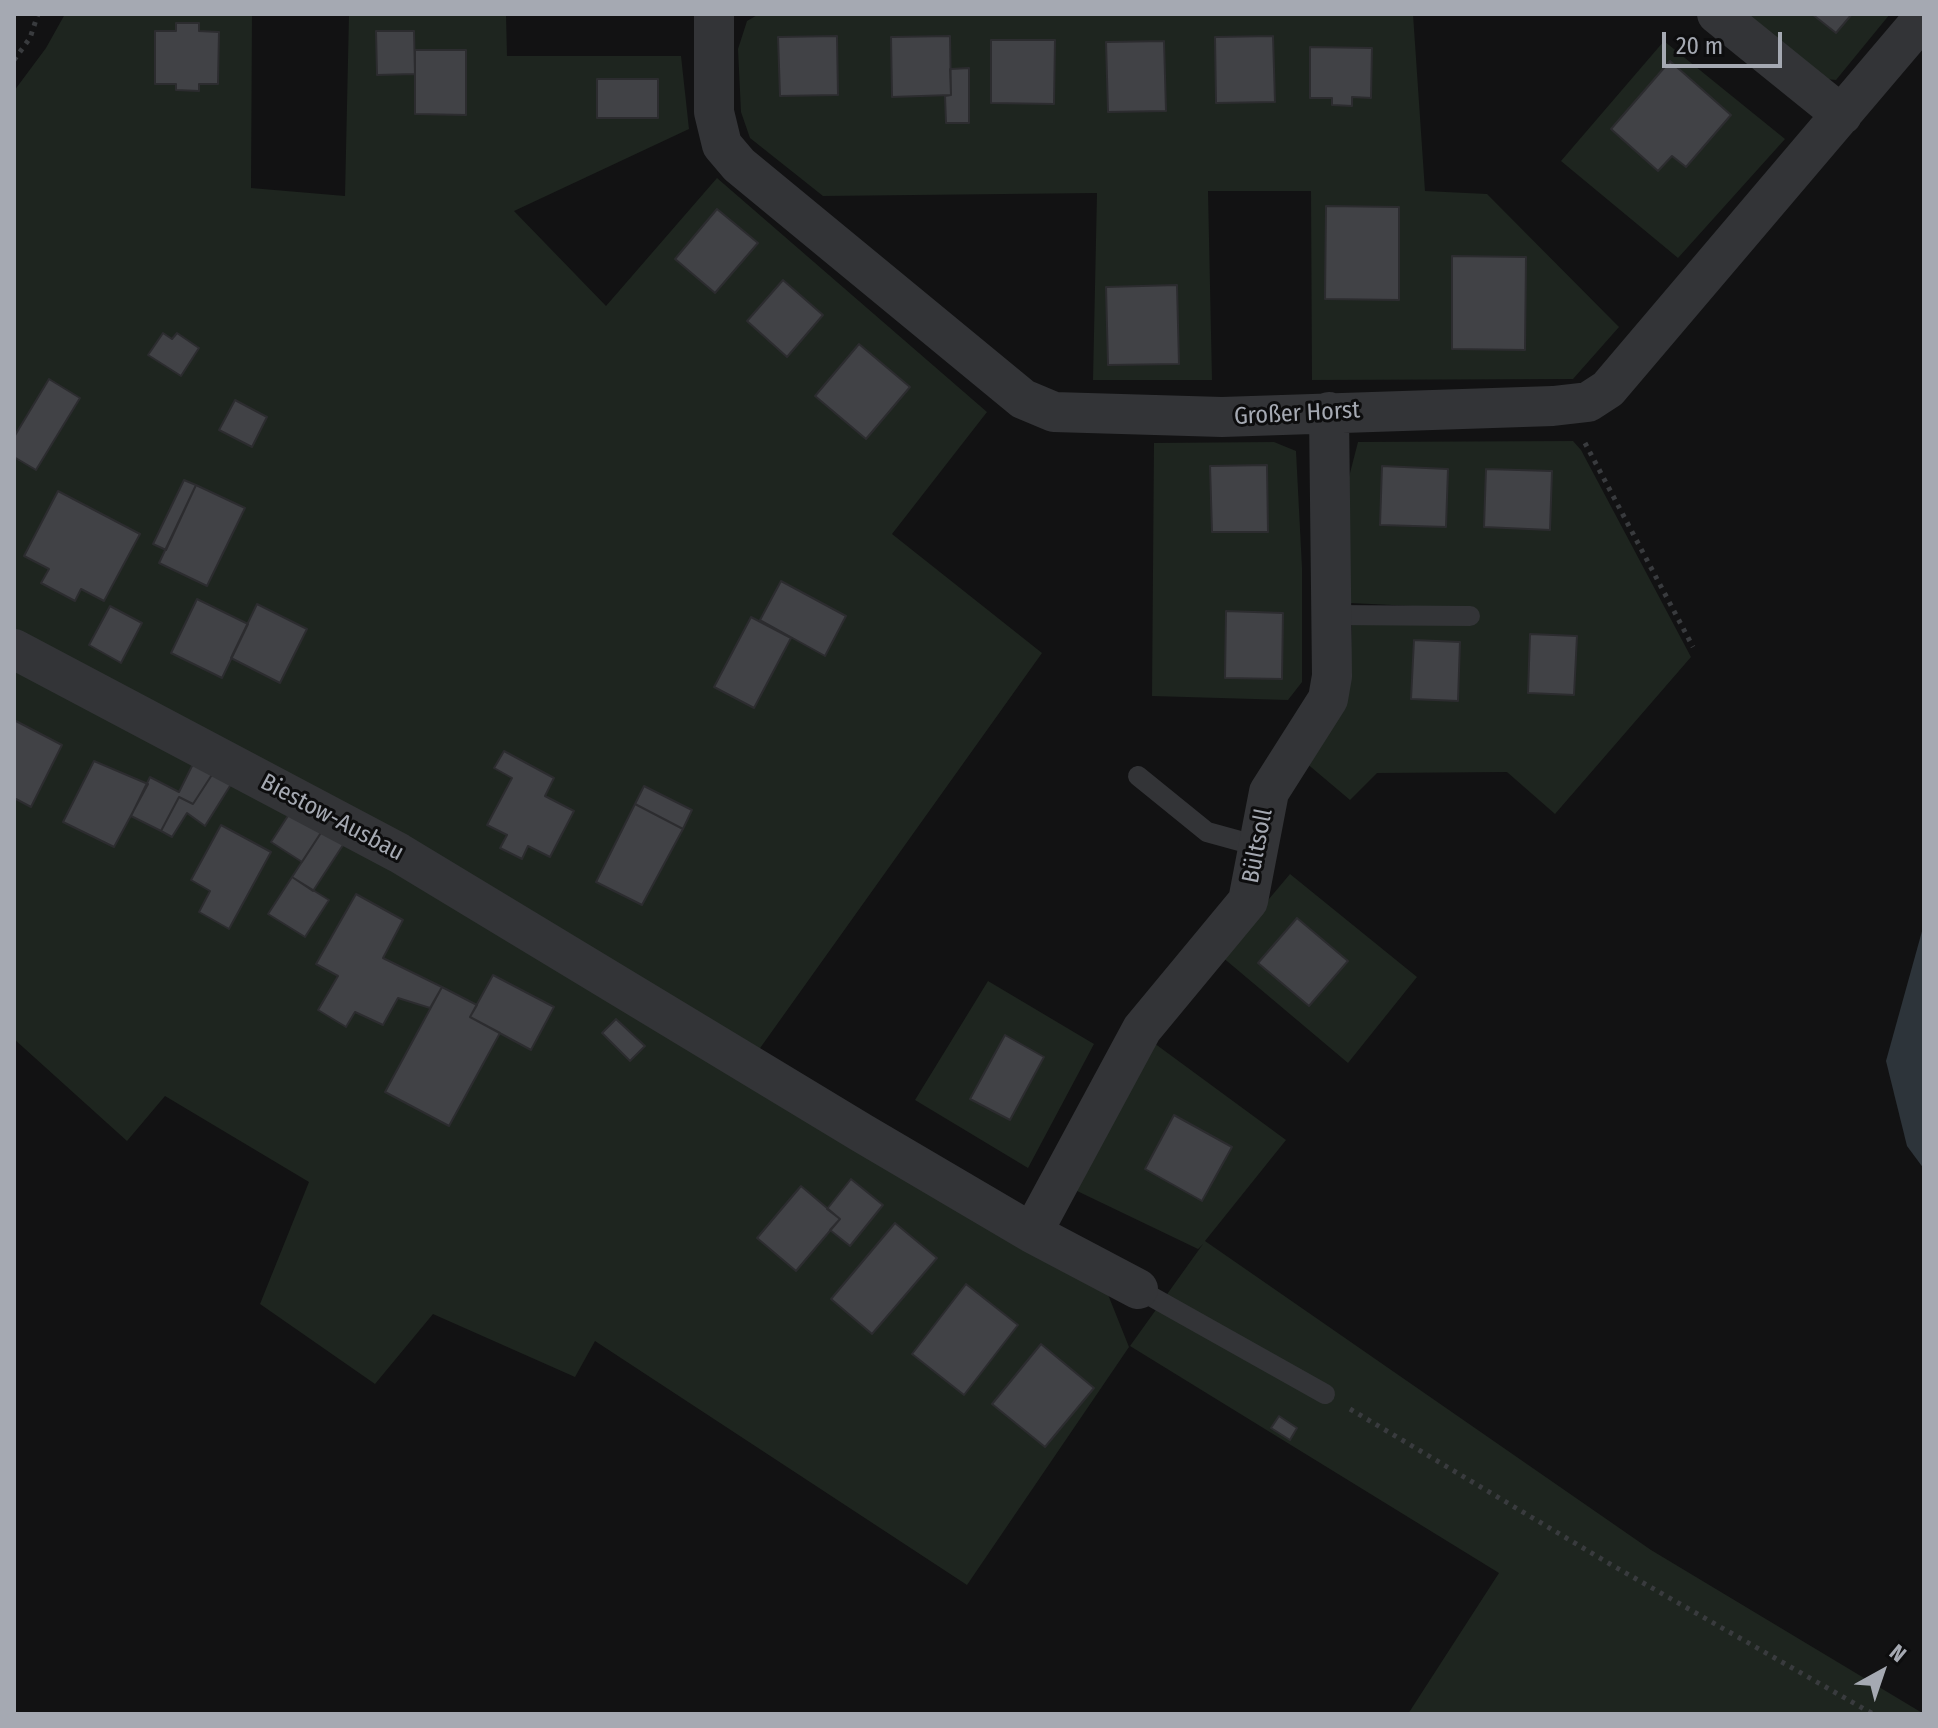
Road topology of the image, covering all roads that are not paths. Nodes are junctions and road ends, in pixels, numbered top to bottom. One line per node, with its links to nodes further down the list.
1 (714, 14): 5 (street, Großer Horst)
2 (1717, 14): 4 (street)
3 (1924, 17): 4 (street, Großer Horst)
4 (1842, 115): 5 (street, Großer Horst)
5 (1329, 412): 6 (street, Bültsoll)
6 (1332, 615): 7 (lane); 10 (street, Bültsoll)
7 (1470, 616)
8 (14, 649): 11 (street, Biestow-Ausbau)
9 (1138, 776): 10 (lane)
10 (1258, 846): 11 (street, Bültsoll)
11 (1032, 1233): 12 (street, Biestow-Ausbau)
12 (1138, 1289): 13 (lane)
13 (1325, 1394)

